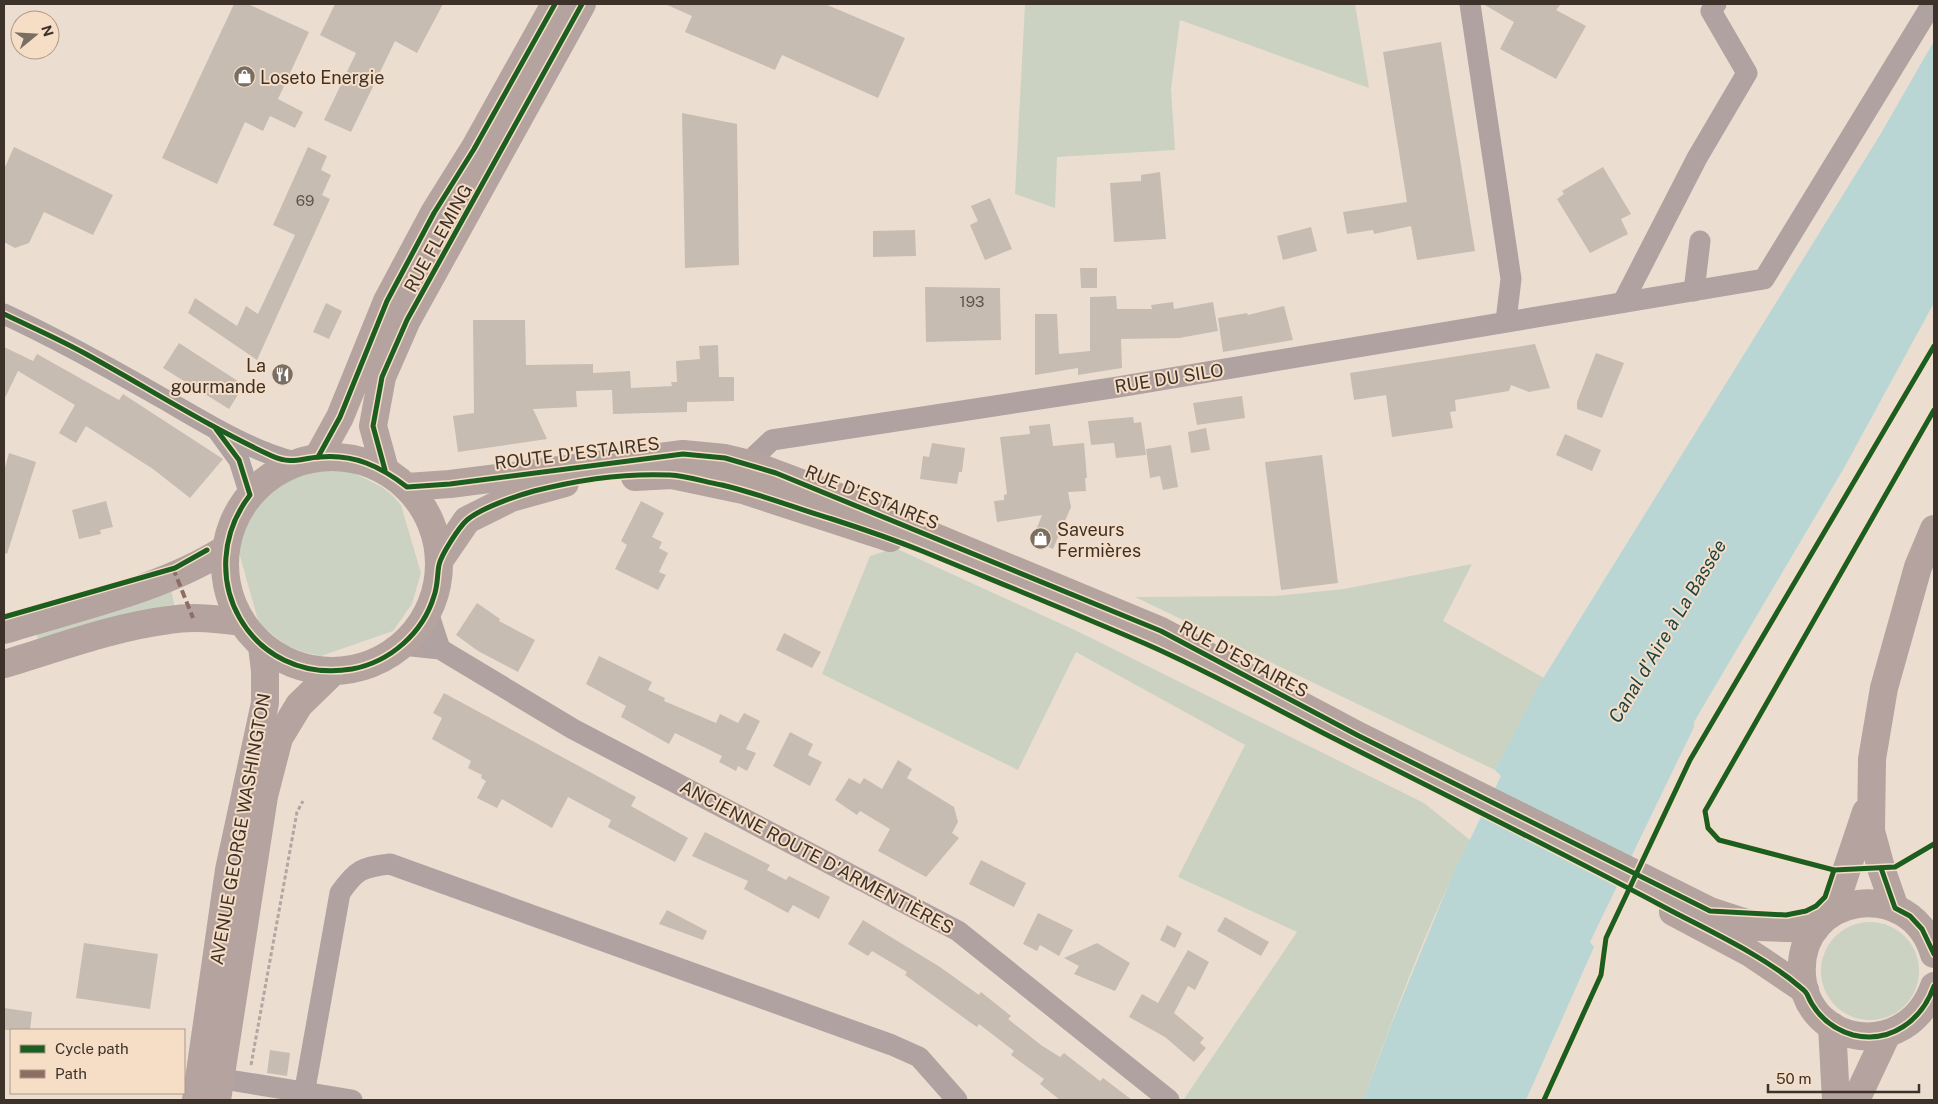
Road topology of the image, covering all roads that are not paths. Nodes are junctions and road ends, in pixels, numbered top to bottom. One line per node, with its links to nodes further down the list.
1 (555, 4): 12 (main road, RUE FLEMING)
2 (582, 4): 14 (main road, RUE FLEMING)
3 (1470, 4): 10 (street)
4 (1716, 4): 8 (street)
5 (1932, 4): 7 (street, RUE DU SILO)
6 (1700, 241): 7 (street)
7 (1694, 291): 8 (street, RUE DU SILO)
8 (1623, 302): 10 (street, RUE DU SILO)
9 (4, 314): 11 (street)
10 (1506, 321): 13 (street, RUE DU SILO)
11 (216, 429): 12 (street); 17 (street)
12 (306, 460): 14 (main road); 17 (main road)
13 (750, 464): 15 (main road, ROUTE D'ESTAIRES); 16 (street, RUE DU SILO); 30 (main road, RUE D'ESTAIRES)
14 (385, 470): 15 (main road)
15 (407, 487): 20 (main road)
16 (743, 490): 20 (main road, ROUTE D'ESTAIRES); 30 (main road, ROUTE D'ESTAIRES)
17 (250, 494): 19 (main road)
18 (1934, 529): 29 (main road)
19 (225, 549): 22 (main road); 23 (main road)
20 (439, 560): 21 (main road)
21 (428, 612): 24 (main road); 26 (street)
22 (242, 622): 25 (main road); 27 (main road)
23 (11, 628): 27 (street)
24 (402, 645): 26 (street, ANCIENNE ROUTE D'ARMENTIÈRES); 28 (main road)
25 (262, 646): 28 (main road); 39 (main road, AVENUE GEORGE WASHINGTON)
26 (443, 650): 43 (street, ANCIENNE ROUTE D'ARMENTIÈRES)
27 (14, 661)
28 (334, 671): 39 (main road, AVENUE GEORGE WASHINGTON)
29 (1870, 798): 32 (main road); 33 (main road)
30 (1487, 807): 31 (main road)
31 (1644, 888): 33 (main road); 35 (main road)
32 (1895, 908): 33 (main road); 34 (main road)
33 (1823, 921): 35 (main road)
34 (1933, 947)
35 (1805, 990): 37 (main road)
36 (1933, 994): 38 (main road)
37 (1832, 1026): 38 (main road); 44 (main road)
38 (1887, 1034): 45 (main road)
39 (208, 1088): 40 (street)
40 (304, 1096): 41 (street); 42 (street)
41 (352, 1100)
42 (957, 1100)
43 (1169, 1100)
44 (1836, 1100)
45 (1856, 1100)

